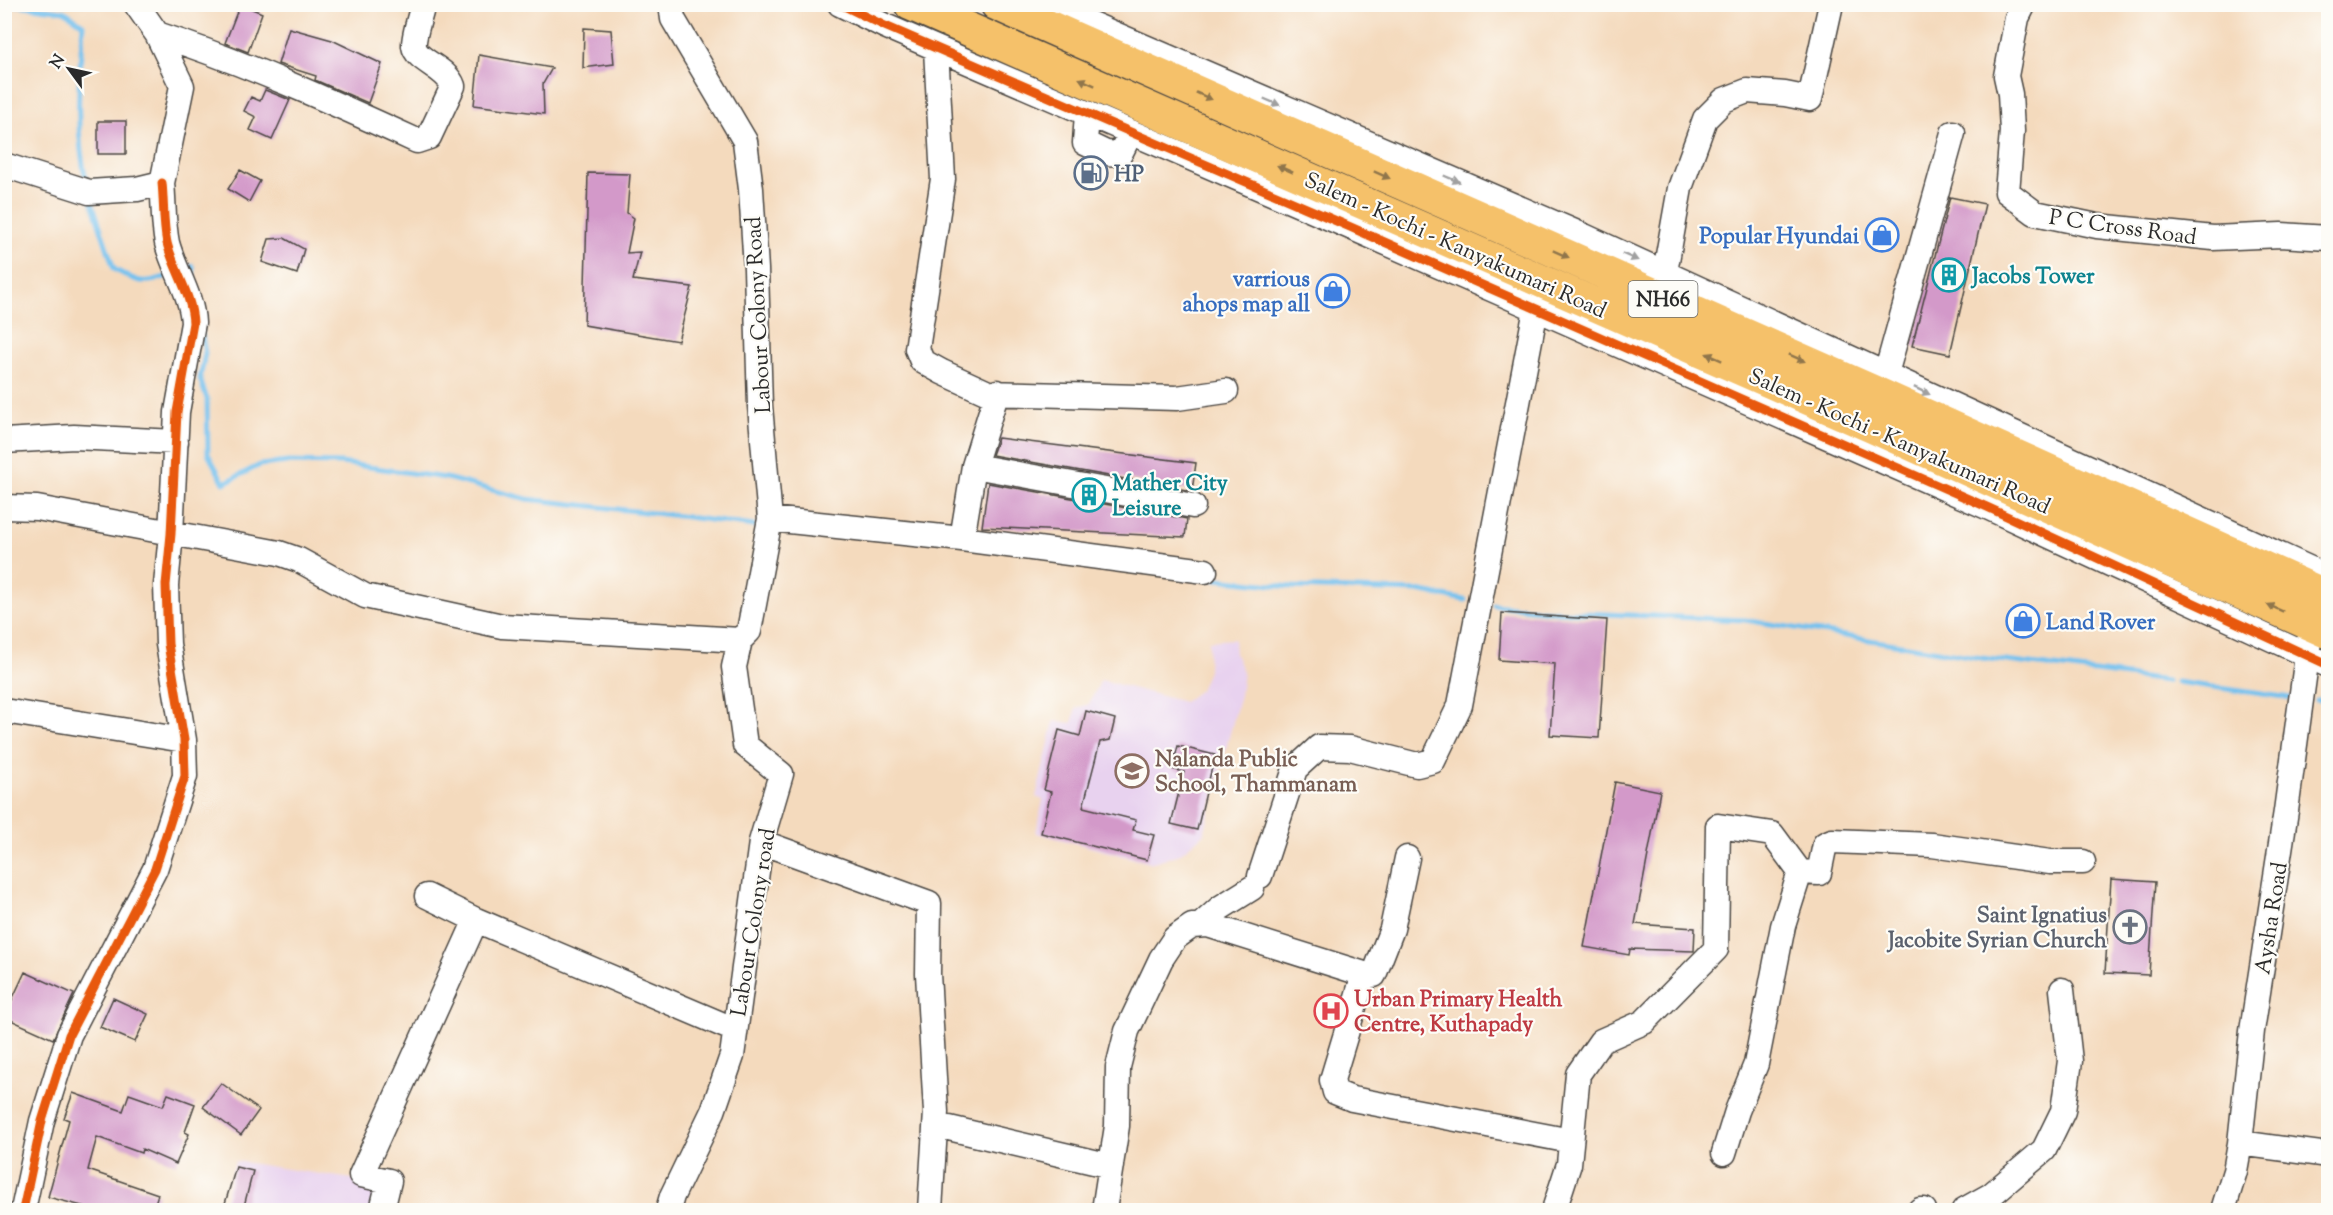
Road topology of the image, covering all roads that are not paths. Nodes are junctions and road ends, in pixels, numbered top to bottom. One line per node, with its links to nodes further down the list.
1 (136, 4): 10 (street)
2 (423, 4): 10 (street)
3 (671, 4): 30 (street, Labour Colony Road)
4 (840, 4): 11 (street)
5 (911, 4): 12 (highway, Salem - Kochi - Kanyakumari Road / NH66, one-way to 5)
6 (997, 4): 14 (highway, Salem - Kochi - Kanyakumari Road / NH66, one-way to 14)
7 (1045, 4): 14 (street, one-way to 14)
8 (1831, 4): 18 (street)
9 (2024, 4): 17 (street, P C Cross Road)
10 (157, 34): 16 (street)
11 (936, 49): 12 (street); 22 (street)
12 (1121, 118): 19 (street); 29 (highway, Salem - Kochi - Kanyakumari Road / NH66, one-way to 12)
13 (1953, 133): 20 (street)
14 (1327, 138): 18 (street, one-way to 18); 26 (highway, Salem - Kochi - Kanyakumari Road / NH66, one-way to 26)
15 (4, 165): 16 (street)
16 (162, 183): 24 (street)
17 (2328, 238)
18 (1665, 272): 20 (street)
19 (1536, 309): 35 (street); 46 (street)
20 (1886, 374): 34 (street, one-way to 34)
21 (1226, 391): 22 (street)
22 (996, 392): 25 (street)
23 (4, 441): 24 (street)
24 (176, 442): 31 (street)
25 (974, 466): 27 (street); 32 (street)
26 (2083, 486): 29 (highway); 35 (highway, Salem - Kochi - Kanyakumari Road / NH66)
27 (1193, 506)
28 (4, 507): 31 (street)
29 (2071, 516): 35 (highway, Salem - Kochi - Kanyakumari Road / NH66, one-way to 29)
30 (770, 519): 32 (street); 36 (street, Labour Colony Road)
31 (171, 534): 36 (street); 39 (street)
32 (962, 540): 33 (street)
33 (1205, 571)
34 (2328, 577)
35 (2319, 627): 37 (street); 52 (street, Aysha Road)
36 (740, 640): 40 (street, Labour Colony road)
37 (2328, 665)
38 (4, 711): 39 (street)
39 (184, 740): 56 (street)
40 (761, 842): 49 (street, Labour Colony road); 59 (street)
41 (1407, 858): 47 (street)
42 (2083, 862): 43 (street)
43 (1800, 872): 51 (street); 53 (street)
44 (427, 896): 45 (street)
45 (476, 920): 49 (street); 57 (street)
46 (1201, 925): 47 (street); 55 (street)
47 (1365, 974): 51 (street)
48 (2062, 990): 62 (street)
49 (735, 1030): 58 (street, Labour Colony road)
50 (949, 1128): 55 (street)
51 (1571, 1141): 61 (street)
52 (2240, 1143): 54 (street); 63 (street, Aysha Road)
53 (1724, 1153)
54 (2328, 1155)
55 (1111, 1166): 60 (street)
56 (23, 1210)
57 (382, 1210)
58 (668, 1210)
59 (930, 1210)
60 (1104, 1210)
61 (1554, 1210)
62 (1964, 1210)
63 (2223, 1210)

